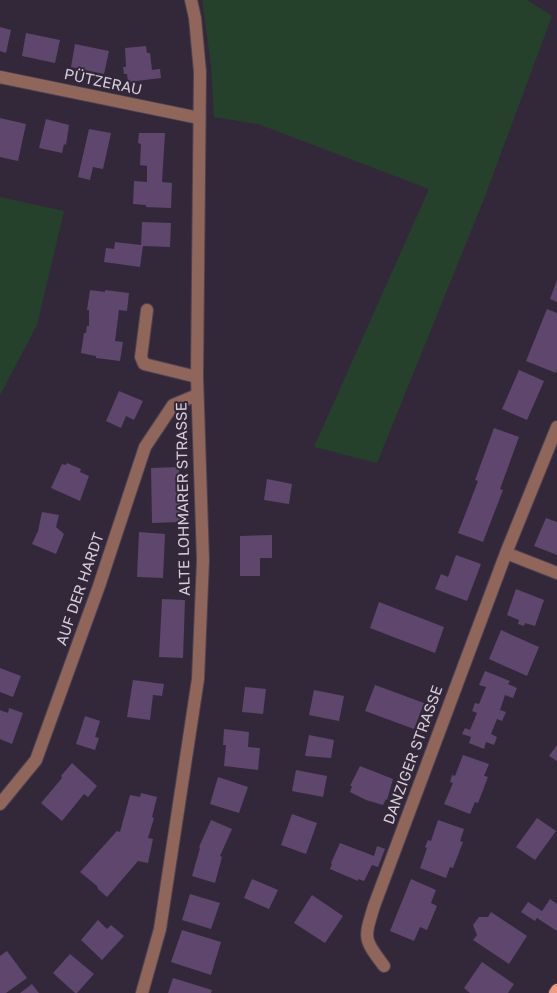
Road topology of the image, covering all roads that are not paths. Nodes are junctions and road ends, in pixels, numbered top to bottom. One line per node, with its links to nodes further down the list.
1 (191, 0): 3 (street, ALTE LOHMARER STRASSE)
2 (0, 77): 3 (street, PÜTZERAU)
3 (199, 118): 5 (street, ALTE LOHMARER STRASSE)
4 (147, 310): 5 (street)
5 (197, 378): 6 (street, ALTE LOHMARER STRASSE)
6 (197, 395): 10 (street, AUF DER HARDT); 12 (street, ALTE LOHMARER STRASSE)
7 (557, 427): 8 (street, DANZIGER STRASSE)
8 (506, 553): 9 (street); 11 (street, DANZIGER STRASSE)
9 (557, 573)
10 (0, 804)
11 (384, 966)
12 (142, 993)

